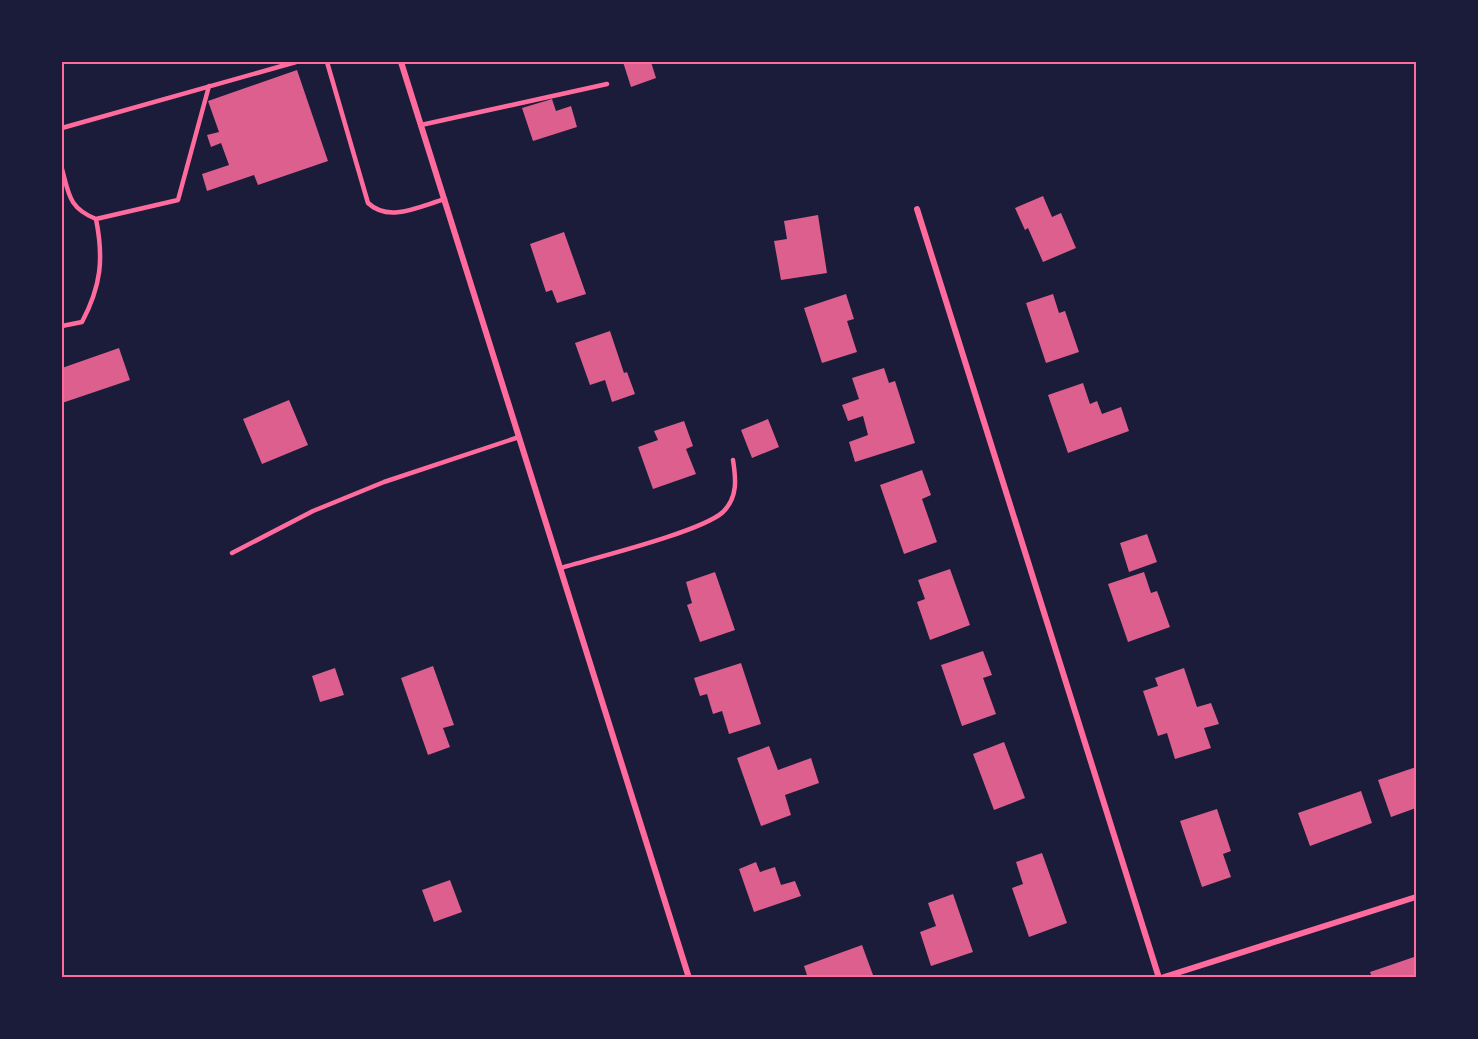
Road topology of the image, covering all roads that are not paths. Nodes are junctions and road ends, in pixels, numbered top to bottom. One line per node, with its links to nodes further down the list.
1 (296, 62): 5 (lane)
2 (327, 62): 9 (lane)
3 (401, 62): 6 (street)
4 (607, 84): 6 (lane)
5 (209, 86): 7 (lane); 11 (lane)
6 (421, 125): 9 (street)
7 (62, 128)
8 (62, 169): 11 (lane)
9 (445, 200): 13 (street)
10 (917, 209): 19 (street)
11 (96, 219): 12 (lane)
12 (62, 326)
13 (519, 437): 15 (lane); 16 (street)
14 (733, 460): 16 (lane)
15 (232, 553)
16 (561, 568): 18 (street)
17 (1416, 897): 19 (street)
18 (689, 978)
19 (1160, 978)

